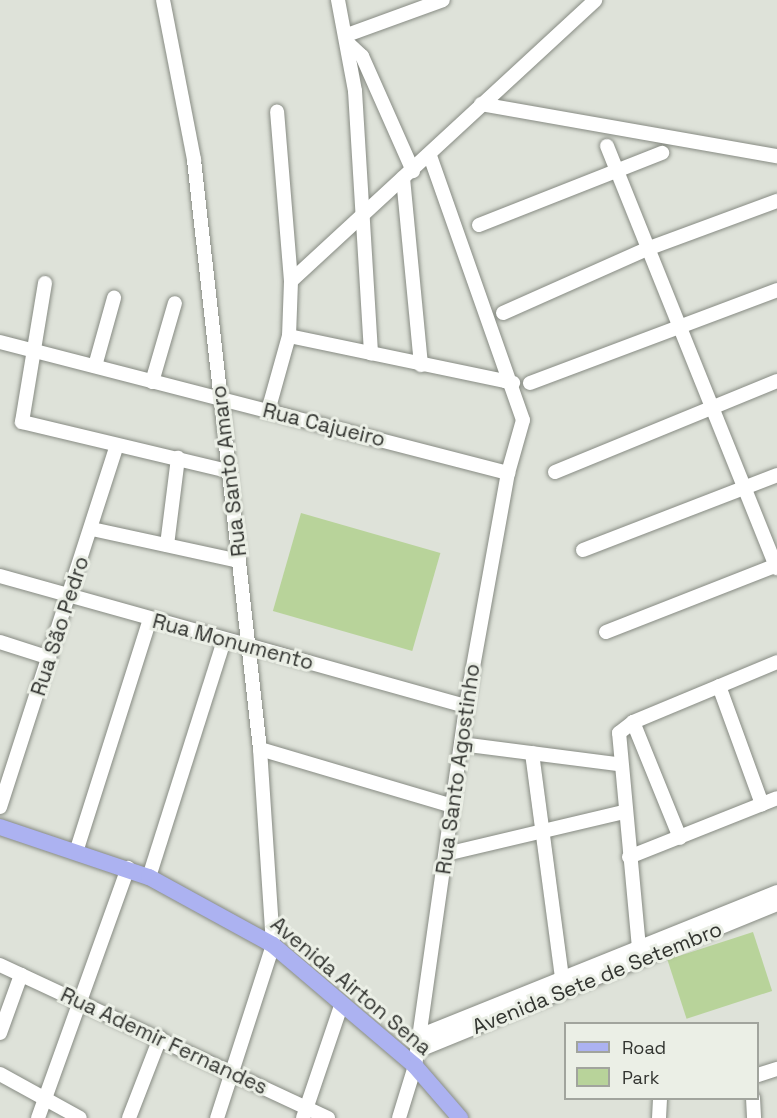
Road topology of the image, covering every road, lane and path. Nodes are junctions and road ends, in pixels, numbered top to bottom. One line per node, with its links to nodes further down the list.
1 (163, 0): 35 (street, Rua Santo Amaro)
2 (338, 0): 5 (street)
3 (443, 0): 5 (street)
4 (595, 0): 6 (street)
5 (348, 40): 13 (street); 15 (street)
6 (481, 104): 10 (street); 11 (street)
7 (277, 112): 18 (street)
8 (607, 146): 12 (street)
9 (662, 153): 12 (street)
10 (430, 156): 13 (street); 33 (street, Rua Santo Agostinho)
11 (777, 156)
12 (616, 171): 16 (street); 17 (street)
13 (408, 175): 15 (street); 29 (street)
14 (777, 201): 17 (street)
15 (359, 216): 18 (street); 28 (street)
16 (479, 225)
17 (647, 249): 23 (street); 24 (street)
18 (291, 281): 25 (street)
19 (45, 283): 27 (street)
20 (777, 290): 24 (street)
21 (114, 298): 30 (street)
22 (175, 303): 32 (street)
23 (504, 313)
24 (680, 329): 34 (street); 36 (street)
25 (289, 336): 28 (street); 37 (street)
26 (0, 342): 27 (street, Rua Cajueiro)
27 (30, 349): 30 (street, Rua Cajueiro); 38 (street)
28 (371, 354): 29 (street)
29 (422, 365): 33 (street)
30 (95, 366): 32 (street, Rua Cajueiro)
31 (777, 381): 36 (street)
32 (152, 382): 35 (street, Rua Cajueiro)
33 (513, 383): 42 (street, Rua Santo Agostinho)
34 (530, 383)
35 (220, 401): 37 (street, Rua Cajueiro); 40 (street, Rua Santo Amaro)
36 (713, 409): 41 (street); 44 (street)
37 (268, 411): 42 (street, Rua Cajueiro)
38 (117, 445): 39 (street); 45 (street, Rua São Pedro)
39 (178, 458): 40 (street); 46 (street)
40 (228, 471): 48 (street, Rua Santo Amaro)
41 (555, 472)
42 (508, 473): 60 (street, Rua Santo Agostinho)
43 (777, 475): 44 (street)
44 (745, 489): 47 (street); 49 (street)
45 (92, 529): 46 (street); 51 (street, Rua São Pedro)
46 (167, 545): 48 (street)
47 (583, 550)
48 (239, 561): 56 (street, Rua Santo Amaro)
49 (777, 566): 53 (street)
50 (0, 576): 51 (street, Rua Monumento)
51 (71, 596): 52 (street, Rua Monumento); 57 (street, Rua São Pedro)
52 (150, 619): 54 (street, Rua Monumento); 74 (street)
53 (606, 632)
54 (224, 640): 56 (street, Rua Monumento); 78 (street)
55 (0, 642): 57 (street)
56 (248, 646): 60 (street, Rua Monumento); 63 (street, Rua Santo Amaro)
57 (50, 658): 69 (street, Rua São Pedro)
58 (777, 662): 59 (street)
59 (718, 686): 61 (street); 67 (street)
60 (466, 706): 62 (street, Rua Santo Agostinho)
61 (633, 722): 65 (street); 73 (street)
62 (461, 744): 64 (street); 68 (street, Rua Santo Agostinho)
63 (260, 749): 68 (street); 81 (street, Rua Santo Amaro)
64 (532, 753): 65 (street); 72 (street)
65 (618, 764): 70 (street)
66 (777, 798): 67 (street)
67 (762, 804): 73 (street)
68 (452, 806): 75 (street, Rua Santo Agostinho)
69 (0, 807)
70 (623, 812): 72 (street); 76 (street)
71 (0, 827): 74 (main road, Avenida Airton Sena)
72 (540, 831): 75 (street); 85 (street)
73 (680, 838): 76 (street)
74 (77, 849): 77 (main road, Avenida Airton Sena)
75 (446, 854): 89 (street, Rua Santo Agostinho)
76 (629, 857): 82 (street)
77 (128, 868): 78 (main road, Avenida Airton Sena); 86 (street)
78 (149, 877): 81 (main road, Avenida Airton Sena)
79 (777, 892): 82 (street, Avenida Sete de Setembro)
80 (777, 904): 91 (street, Avenida Sete de Setembro)
81 (273, 945): 87 (main road, Avenida Airton Sena); 93 (street)
82 (639, 948): 85 (street, Avenida Sete de Setembro)
83 (0, 965): 84 (street, Rua Ademir Fernandes)
84 (21, 975): 86 (street, Rua Ademir Fernandes); 88 (street)
85 (562, 979): 89 (street, Avenida Sete de Setembro)
86 (80, 1003): 90 (street, Rua Ademir Fernandes); 96 (street)
87 (342, 1003): 91 (main road, Avenida Airton Sena); 99 (street)
88 (0, 1033)
89 (420, 1035): 91 (street, Rua Santo Agostinho)
90 (160, 1038): 93 (street, Rua Ademir Fernandes); 102 (street)
91 (416, 1059): 105 (street, Rua Santo Agostinho); 106 (main road, Avenida Airton Sena)
92 (777, 1069): 95 (street)
93 (232, 1072): 99 (street, Rua Ademir Fernandes); 103 (street)
94 (0, 1074): 96 (street)
95 (759, 1075)
96 (45, 1098): 100 (street); 101 (street)
97 (660, 1100): 107 (street)
98 (753, 1100): 108 (street)
99 (305, 1113): 104 (street, Rua Ademir Fernandes)
100 (38, 1118)
101 (80, 1118)
102 (129, 1118)
103 (217, 1118)
104 (328, 1118)
105 (399, 1118)
106 (460, 1118)
107 (658, 1118)
108 (754, 1118)

